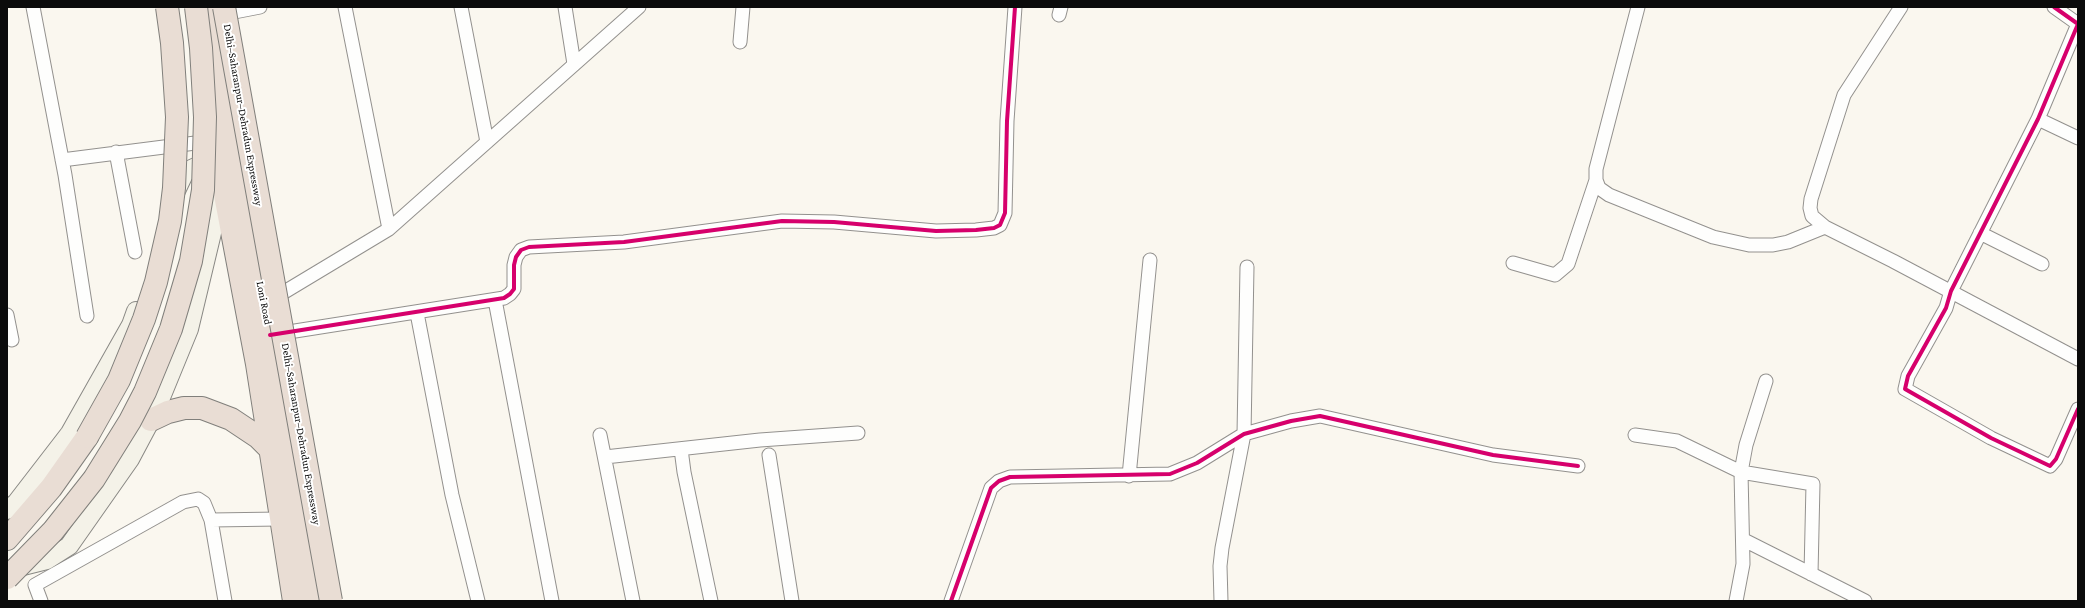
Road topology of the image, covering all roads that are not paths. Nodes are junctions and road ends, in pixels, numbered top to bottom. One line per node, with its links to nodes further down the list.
1 (33, 7): 22 (street)
2 (167, 7): 59 (highway, bridge)
3 (188, 7): 20 (highway, Loni Road)
4 (260, 7): 14 (street)
5 (345, 7): 26 (street)
6 (461, 7): 19 (street)
7 (565, 7): 16 (street)
8 (639, 7): 16 (street)
9 (743, 7): 15 (street)
10 (1015, 7): 34 (street)
11 (1638, 7): 23 (street)
12 (1901, 7): 25 (street)
13 (2054, 7): 17 (street)
14 (209, 9): 20 (highway, Loni Road); 63 (highway, bridge); 68 (highway, Delhi–Saharanpur–Dehradun Expressway, bridge)
15 (740, 42)
16 (574, 64): 19 (street)
17 (2038, 119): 18 (street); 27 (street)
18 (2078, 138)
19 (487, 142): 26 (street)
20 (223, 150): 21 (street); 24 (highway, Loni Road); 56 (street)
21 (116, 152): 22 (street); 28 (street)
22 (62, 160): 38 (street)
23 (1596, 180): 25 (street); 30 (street)
24 (232, 181): 35 (highway, Loni Road); 44 (street); 49 (highway, Loni Road)
25 (1825, 227): 33 (street)
26 (389, 229): 35 (street)
27 (1980, 233): 31 (street); 33 (street)
28 (135, 252)
29 (1150, 260): 55 (street)
30 (1513, 263)
31 (2042, 264)
32 (1247, 267): 46 (street)
33 (1951, 291): 41 (street); 43 (street)
34 (495, 300): 36 (street); 70 (street)
35 (265, 304): 39 (highway, Loni Road)
36 (417, 313): 39 (street); 69 (street)
37 (7, 315): 40 (street)
38 (87, 316)
39 (270, 335): 67 (highway, Loni Road)
40 (12, 340)
41 (2078, 359)
42 (1766, 381): 54 (street)
43 (2078, 410)
44 (151, 420): 49 (highway); 61 (street)
45 (858, 433): 50 (street)
46 (1244, 434): 53 (street); 55 (street); 75 (street)
47 (600, 435): 52 (street)
48 (1635, 435): 54 (street)
49 (269, 448): 57 (highway, Loni Road)
50 (681, 449): 52 (street); 72 (street)
51 (769, 455): 73 (street)
52 (605, 457): 71 (street)
53 (1578, 466)
54 (1741, 472): 60 (street); 62 (street)
55 (1129, 476): 74 (street)
56 (7, 510)
57 (280, 519): 58 (street); 66 (highway, Loni Road)
58 (211, 520): 64 (street); 65 (street)
59 (7, 539)
60 (1744, 540): 62 (street); 76 (street)
61 (7, 569)
62 (1811, 574): 77 (street)
63 (7, 578)
64 (40, 601)
65 (225, 601)
66 (294, 601)
67 (315, 601)
68 (331, 601)
69 (478, 601)
70 (552, 601)
71 (633, 601)
72 (711, 601)
73 (792, 601)
74 (951, 601)
75 (1221, 601)
76 (1736, 601)
77 (1865, 601)

